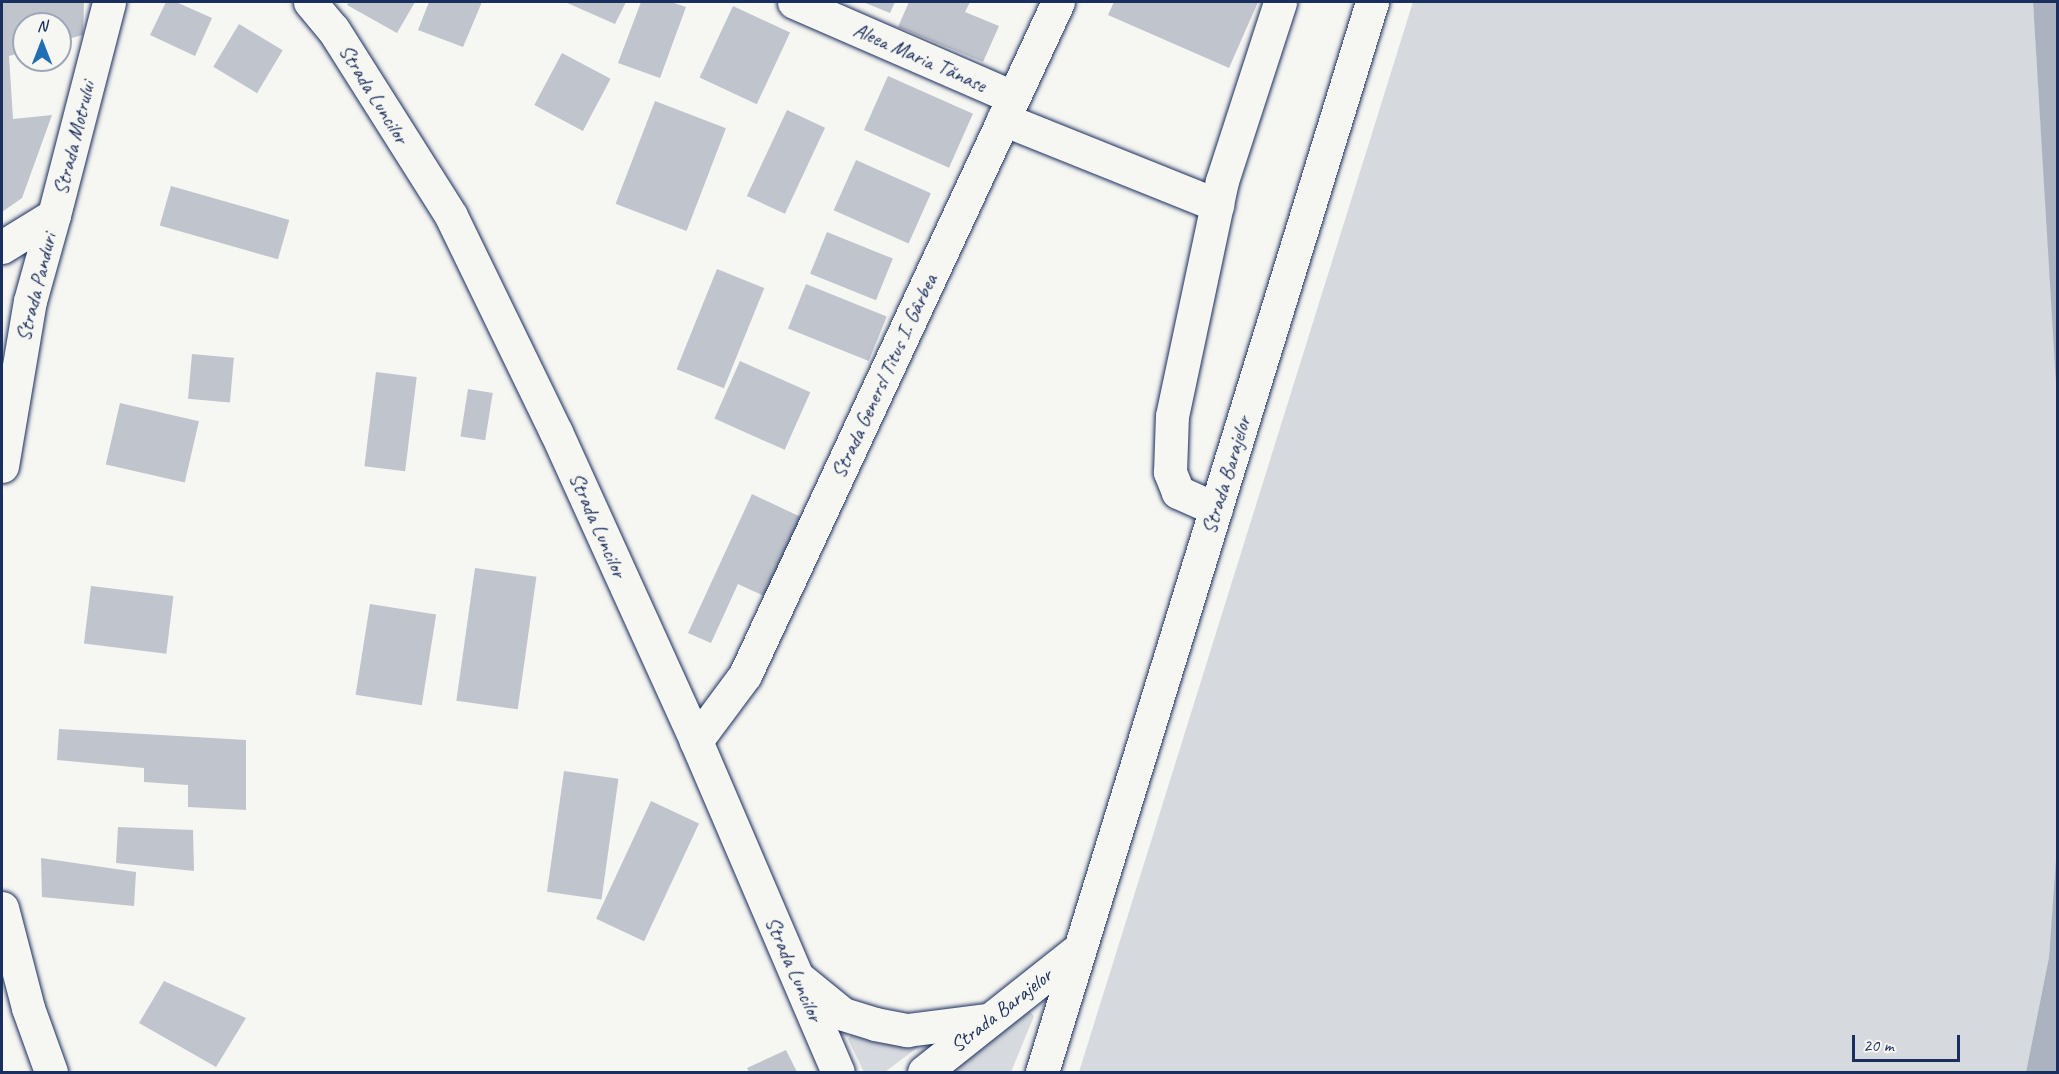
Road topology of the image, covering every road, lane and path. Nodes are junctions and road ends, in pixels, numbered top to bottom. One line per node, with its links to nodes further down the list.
1 (109, 2): 9 (main road, Strada Motrului)
2 (310, 2): 13 (main road, Strada Luncilor)
3 (794, 2): 7 (main road, Aleea Maria Tănase)
4 (1058, 2): 7 (main road, Strada Genersl Titus I. Gârbea)
5 (1280, 2): 8 (main road)
6 (1372, 2): 12 (main road, Strada Barajelor)
7 (1008, 108): 8 (main road, Aleea Maria Tănase); 13 (main road, Strada Genersl Titus I. Gârbea)
8 (1217, 205): 12 (main road)
9 (54, 215): 10 (main road, Strada Motrului); 11 (main road, Strada Panduri)
10 (2, 247)
11 (2, 466)
12 (1216, 509): 15 (main road, Strada Barajelor)
13 (696, 741): 16 (main road, Strada Luncilor)
14 (2, 908): 18 (main road)
15 (1079, 949): 17 (main road, Strada Barajelor); 21 (main road, Strada Barajelor)
16 (796, 975): 17 (main road); 19 (main road, Strada Luncilor)
17 (987, 1020): 20 (main road, Strada Barajelor)
18 (51, 1072)
19 (838, 1072)
20 (924, 1072)
21 (1042, 1072)

